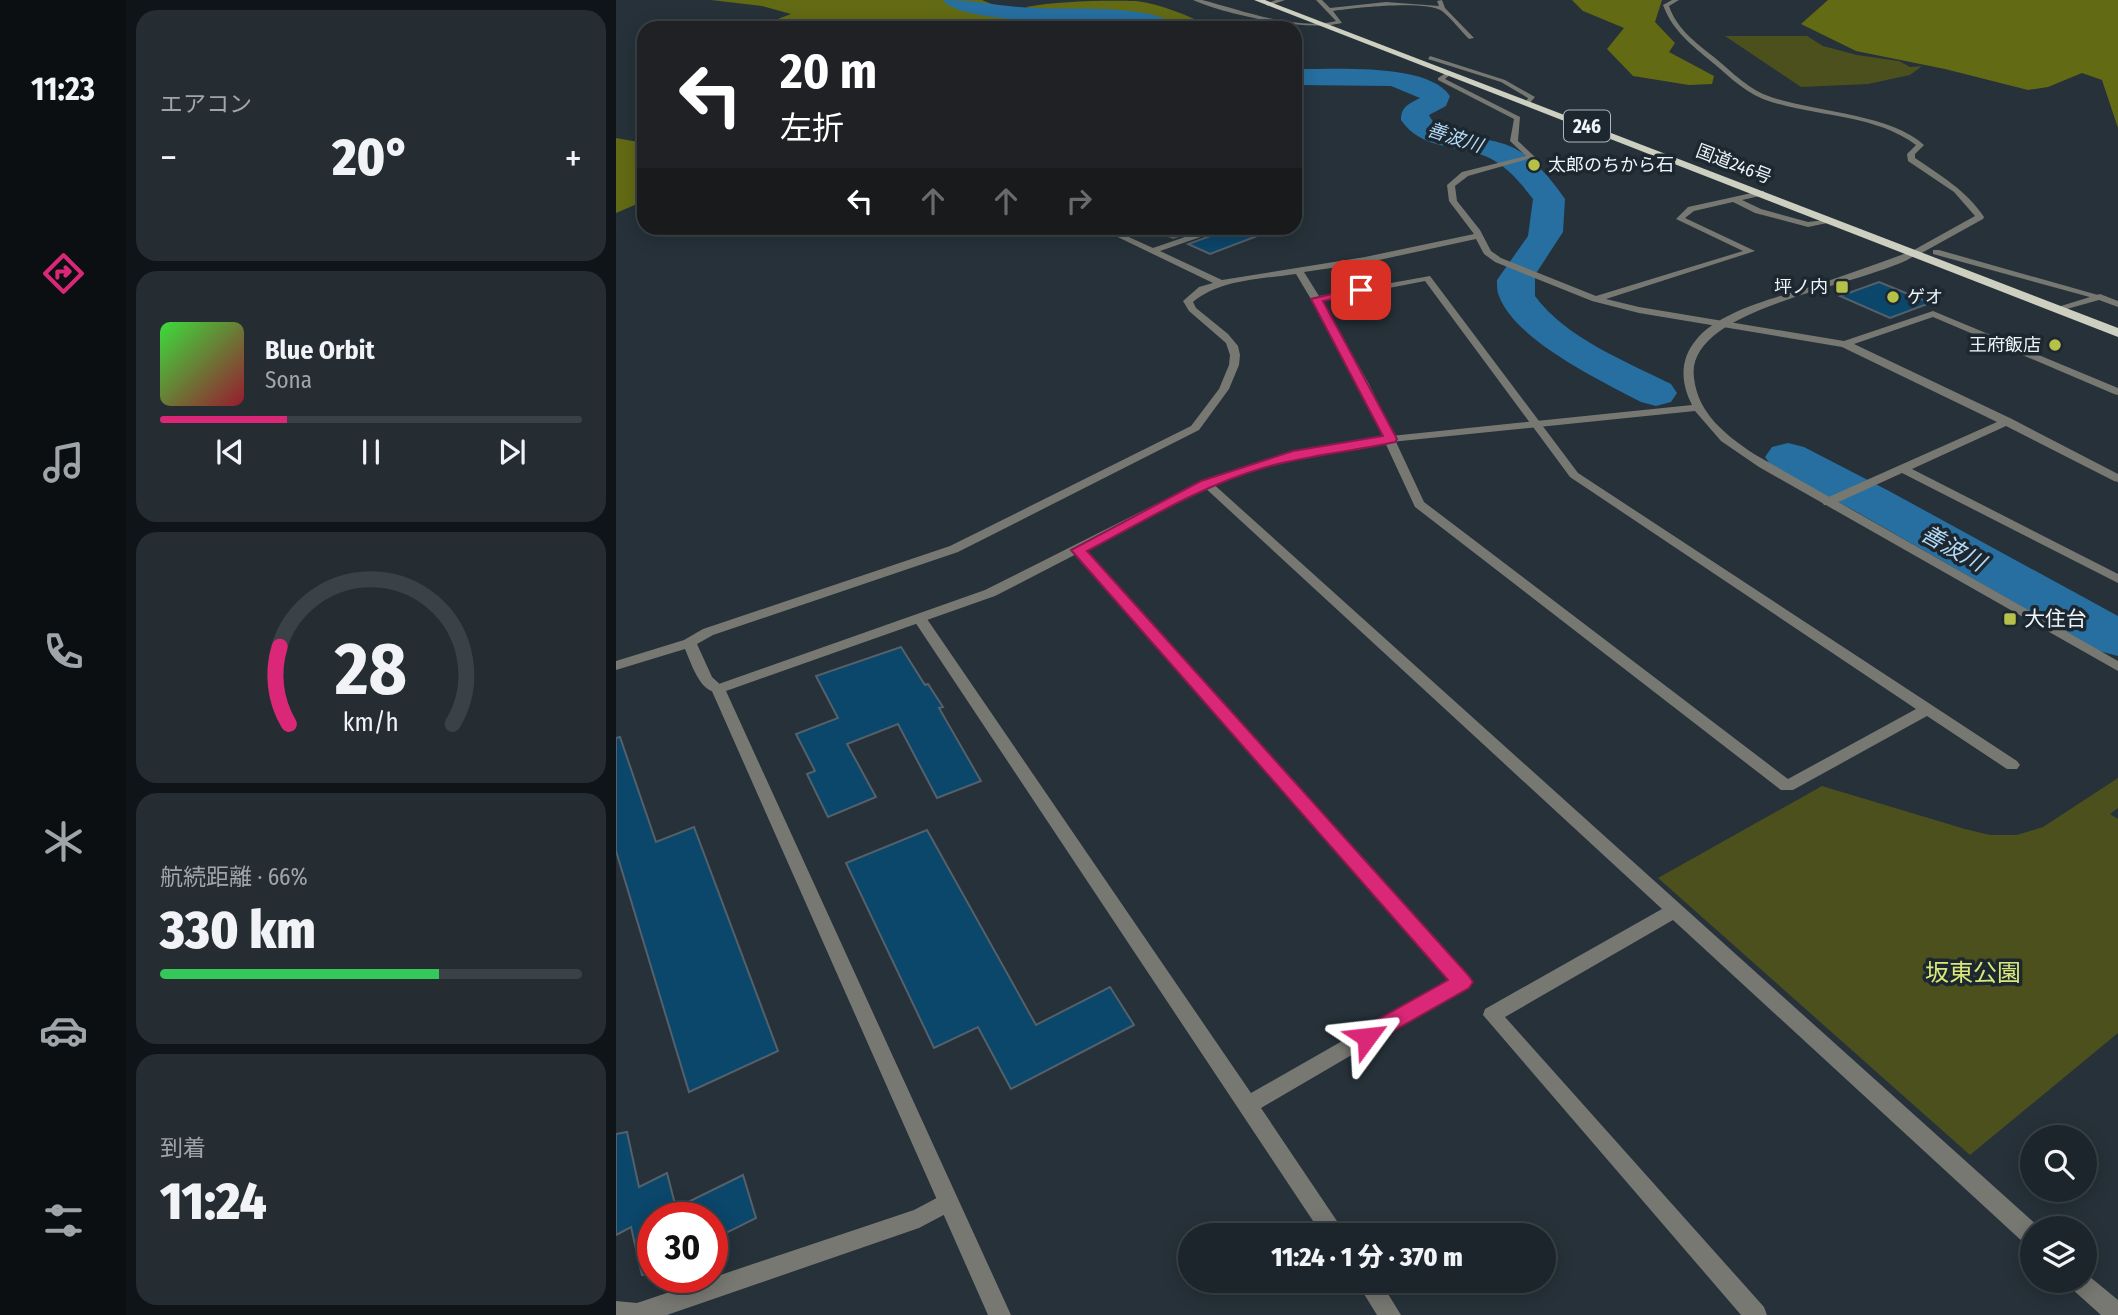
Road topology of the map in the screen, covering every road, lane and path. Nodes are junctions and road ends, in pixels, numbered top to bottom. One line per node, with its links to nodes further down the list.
1 (1196, 0): 9 (street)
2 (1282, 0): 6 (street)
3 (1319, 0): 8 (street)
4 (1440, 0): 7 (street)
5 (1676, 0): 24 (street)
6 (1263, 2): 11 (highway, 国道246号 / 246)
7 (1442, 8): 8 (street); 12 (street)
8 (1330, 10): 11 (street)
9 (1287, 21)
10 (1302, 24): 11 (street)
11 (1324, 26): 14 (highway, 国道246号 / 246)
12 (1471, 38)
13 (1430, 58): 15 (street)
14 (1448, 73): 15 (highway, 国道246号 / 246); 21 (street)
15 (1527, 103): 16 (highway, 国道246号 / 246)
16 (1761, 193): 17 (street); 18 (highway, 国道246号 / 246)
17 (1734, 199): 18 (street); 29 (street)
18 (1833, 221): 24 (highway, 国道246号 / 246)
19 (1118, 235): 22 (street)
20 (1198, 235): 22 (street)
21 (1477, 236): 25 (street); 29 (street)
22 (1153, 251): 26 (street)
23 (1936, 252): 27 (street)
24 (1915, 253): 31 (highway, 国道246号 / 246); 32 (street)
25 (1297, 270): 26 (street); 28 (street)
26 (1221, 283): 47 (street)
27 (2100, 297): 30 (street); 31 (street)
28 (1317, 299): 38 (street); 39 (street)
29 (1595, 299): 32 (street)
30 (2118, 304)
31 (2056, 309): 33 (highway, 国道246号 / 246)
32 (1723, 324): 34 (street); 36 (street)
33 (2118, 333)
34 (1844, 344): 35 (street); 37 (street)
35 (2118, 392)
36 (1698, 408): 38 (street); 43 (street)
37 (2008, 421): 40 (street); 41 (street)
38 (1536, 424): 39 (street); 51 (street)
39 (1391, 439): 42 (street); 51 (street)
40 (1904, 469): 43 (street); 45 (street)
41 (2118, 479)
42 (1206, 484): 44 (street); 53 (street)
43 (1828, 502): 49 (street)
44 (1079, 550): 46 (street); 54 (street)
45 (2118, 579)
46 (920, 619): 50 (street); 54 (street)
47 (689, 643): 48 (street); 50 (street)
48 (616, 666)
49 (2118, 667)
50 (718, 689): 55 (street)
51 (1927, 709): 52 (street)
52 (2012, 765)
53 (1675, 910): 57 (street); 63 (street)
54 (1247, 1106): 56 (street)
55 (948, 1202): 60 (street); 61 (street)
56 (1327, 1223)
57 (2020, 1225)
58 (1375, 1293): 62 (street)
59 (2094, 1293): 64 (street)
60 (616, 1312)
61 (1000, 1315)
62 (1390, 1315)
63 (1756, 1315)
64 (2118, 1315)

